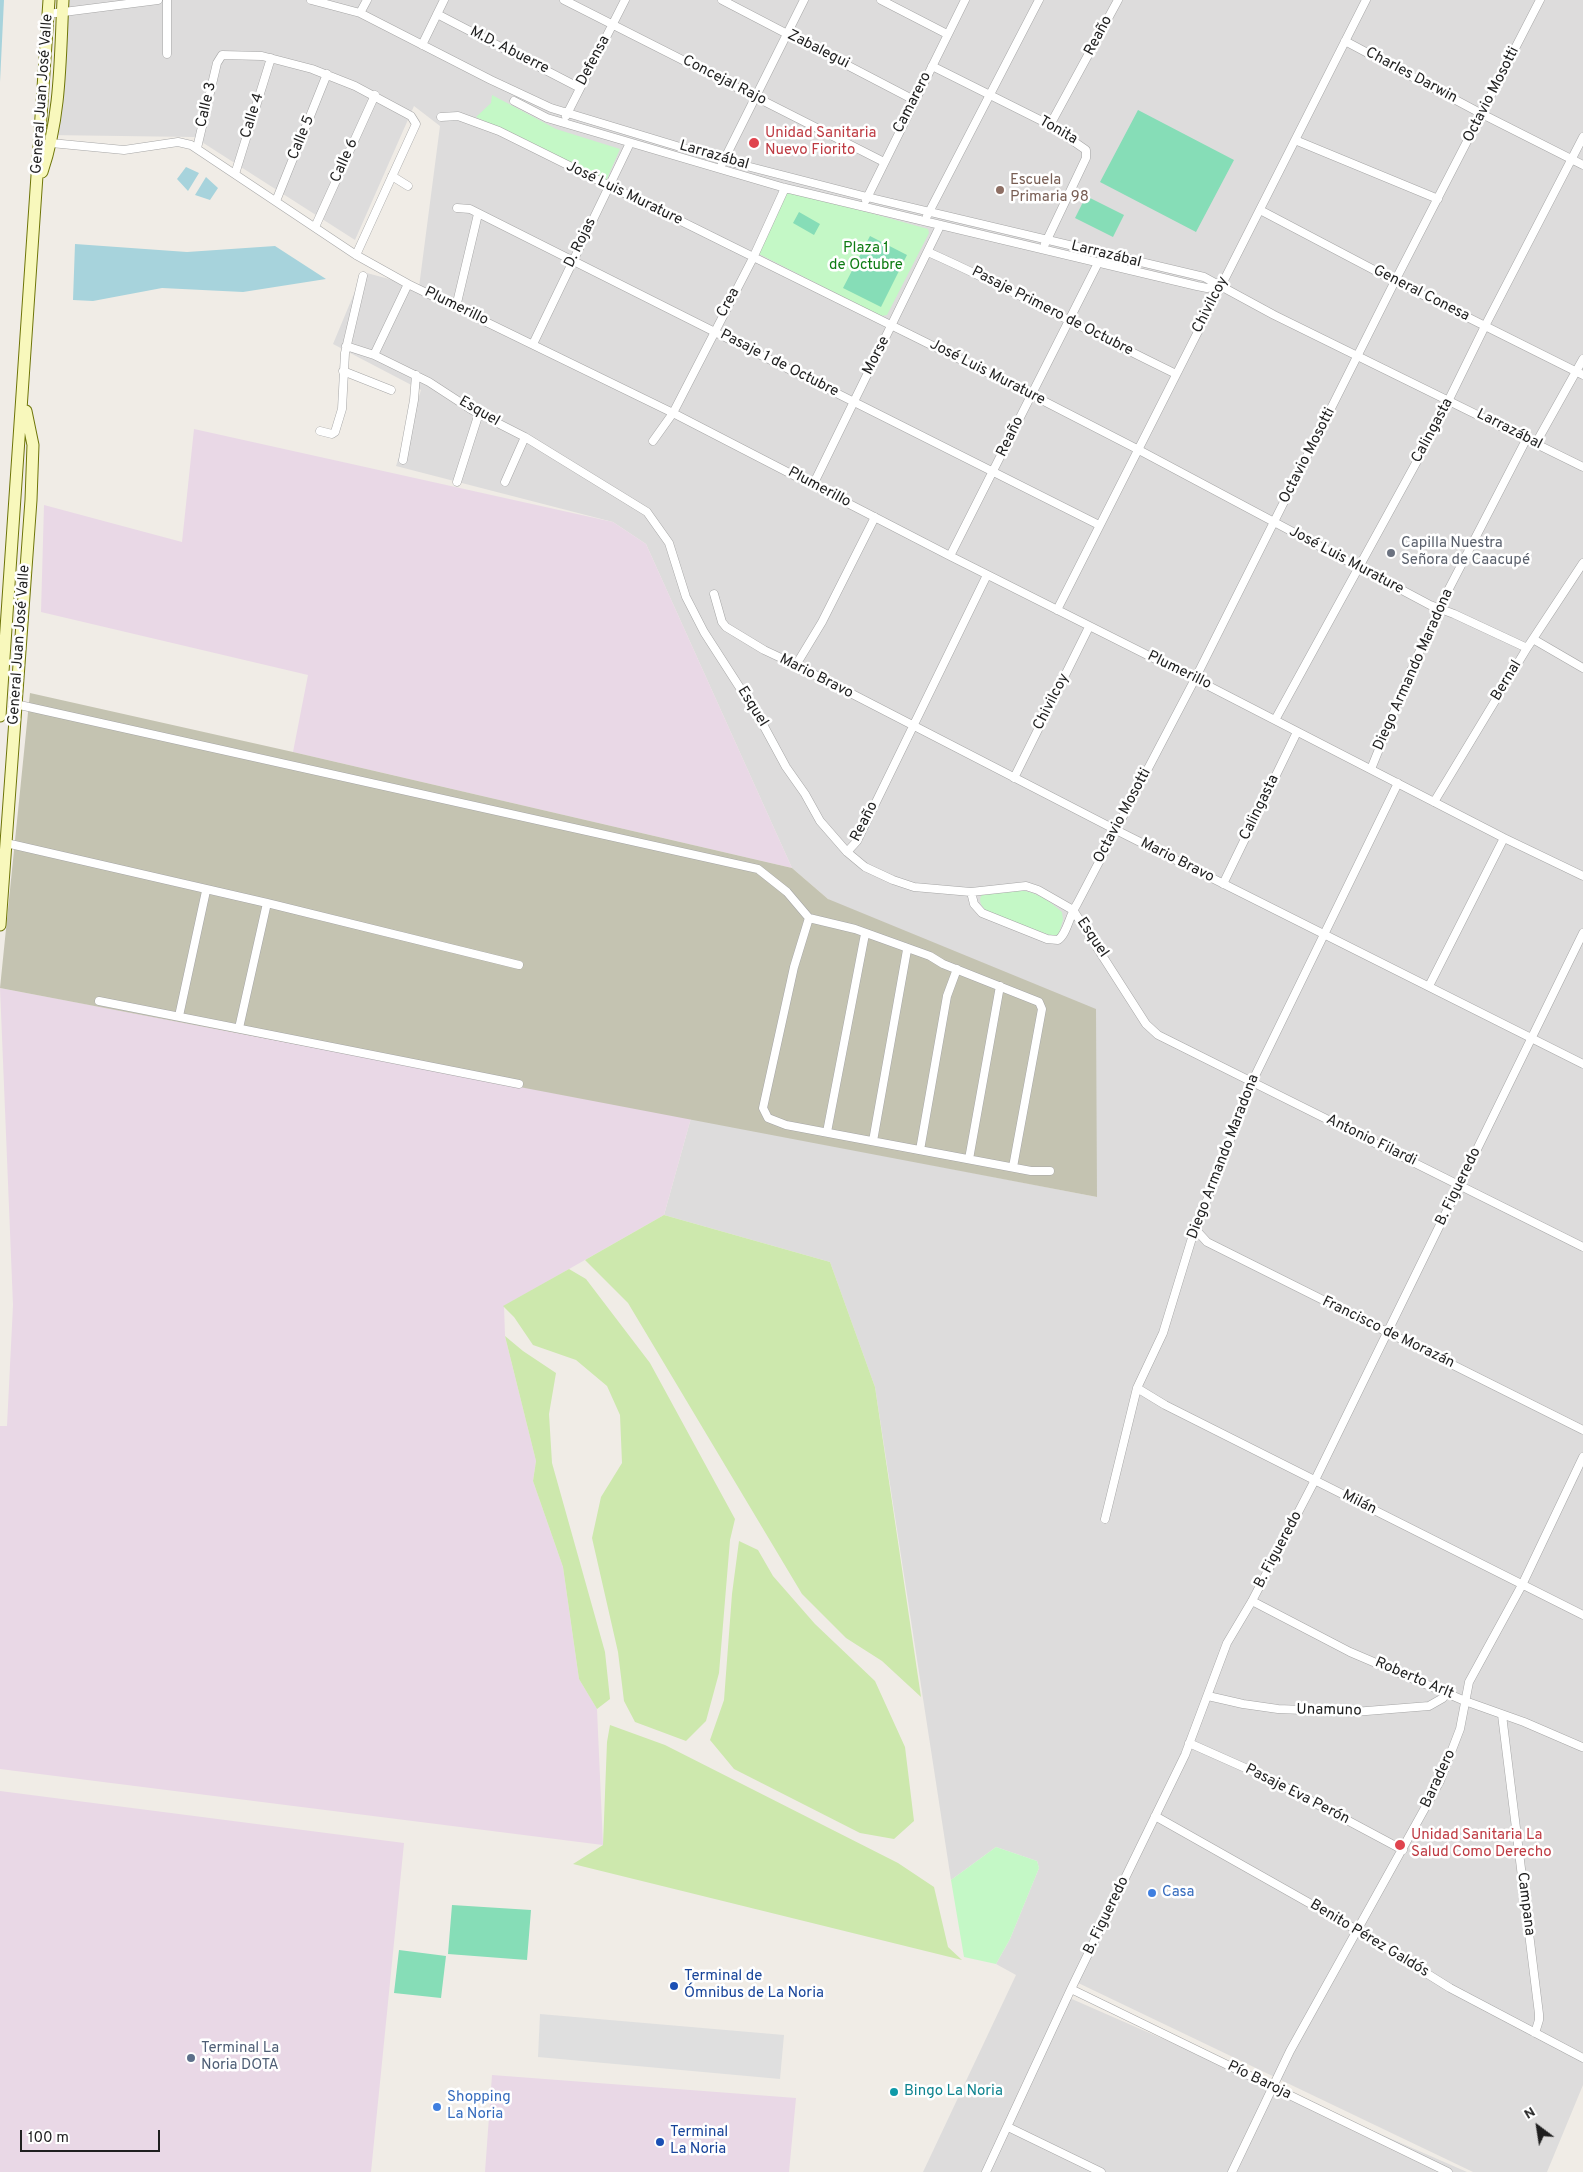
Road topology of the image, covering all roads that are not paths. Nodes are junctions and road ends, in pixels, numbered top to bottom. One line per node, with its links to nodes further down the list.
1 (49, 0): 20 (main road, General Juan José Valle)
2 (63, 0): 18 (main road, General Juan José Valle)
3 (158, 0): 18 (street)
4 (167, 0): 27 (street)
5 (311, 0): 19 (street, Larrazábal)
6 (367, 0): 19 (street)
7 (444, 0): 21 (street)
8 (564, 0): 22 (street, Concejal Rajo)
9 (625, 0): 22 (street, Defensa)
10 (722, 0): 23 (street, Zabalegui)
11 (804, 0): 23 (street)
12 (881, 0): 24 (street)
13 (965, 0): 24 (street, Camarero)
14 (1039, 0): 33 (street)
15 (1118, 0): 41 (street, Reaño)
16 (1366, 0): 25 (street, Chivilcoy)
17 (1540, 0): 38 (street, Octavio Mosotti)
18 (62, 13): 20 (street); 44 (main road, General Juan José Valle)
19 (360, 13): 26 (street, Larrazábal)
20 (48, 14): 56 (main road, General Juan José Valle)
21 (437, 14): 26 (street); 31 (street, M.D. Abuerre)
22 (613, 25): 31 (street, Defensa); 34 (street, Concejal Rajo)
23 (787, 34): 34 (street); 35 (street, Zabalegui)
24 (947, 34): 29 (street, Camarero)
25 (1345, 41): 38 (street, Charles Darwin); 43 (street, Chivilcoy)
26 (422, 45): 37 (street, Larrazábal)
27 (168, 54)
28 (271, 58): 30 (street); 46 (street, Calle 3); 52 (street, Calle 4)
29 (932, 66): 33 (street, Tonita); 35 (street, Camarero)
30 (327, 74): 32 (street); 60 (street, Calle 5)
31 (580, 88): 37 (street, Defensa)
32 (375, 95): 53 (street); 68 (street, Calle 6)
33 (990, 95): 41 (street, Tonita); 64 (street)
34 (755, 96): 48 (street); 49 (street, Concejal Rajo)
35 (914, 100): 49 (street, Camarero)
36 (514, 101): 40 (street, Larrazábal)
37 (566, 113): 40 (street, Defensa); 48 (street, Larrazábal)
38 (1482, 114): 47 (street, Charles Darwin); 59 (street, Octavio Mosotti)
39 (441, 117): 55 (street, José Luis Murature)
40 (564, 122): 45 (street, Larrazábal)
41 (1050, 125): 69 (street, Tonita)
42 (1583, 137): 47 (street, Calingasta)
43 (1295, 140): 59 (street); 63 (street, Chivilcoy)
44 (51, 143): 46 (street, Plumerillo); 56 (main road, General Juan José Valle)
45 (630, 143): 51 (street, Larrazábal); 55 (street, D. Rojas)
46 (197, 148): 52 (street, Plumerillo)
47 (1571, 159): 50 (street, Charles Darwin); 83 (street, Calingasta)
48 (724, 160): 51 (street); 58 (street, Larrazábal)
49 (884, 162): 58 (street, Camarero)
50 (1583, 166)
51 (721, 170): 57 (street, Larrazábal)
52 (236, 174): 60 (street, Plumerillo)
53 (392, 176): 54 (street); 72 (street)
54 (408, 186)
55 (610, 186): 73 (street, José Luis Murature); 74 (street, D. Rojas)
56 (37, 188): 96 (main road, General Juan José Valle)
57 (785, 188): 62 (street, Larrazábal); 73 (street, Crea)
58 (867, 197): 62 (street, Camarero); 64 (street, Larrazábal)
59 (1438, 199): 77 (street, Octavio Mosotti)
60 (276, 201): 68 (street, Plumerillo)
61 (457, 208): 65 (street, Pasaje 1 de Octubre)
62 (865, 208): 66 (street, Larrazábal)
63 (1260, 210): 77 (street, General Conesa); 79 (street, Chivilcoy)
64 (928, 212): 66 (street); 69 (street, Larrazábal)
65 (478, 214): 74 (street, Pasaje 1 de Octubre); 80 (street)
66 (924, 222): 67 (street, Larrazábal)
67 (940, 226): 70 (street, Larrazábal); 71 (street, Morse)
68 (316, 227): 72 (street, Plumerillo)
69 (1046, 240): 70 (street, Tonita); 79 (street, Larrazábal)
70 (1044, 250): 75 (street, Larrazábal)
71 (928, 252): 81 (street, Pasaje Primero de Octubre); 82 (street, Morse)
72 (356, 255): 78 (street, Plumerillo)
73 (753, 258): 82 (street, José Luis Murature); 84 (street, Crea)
74 (572, 262): 84 (street, Pasaje 1 de Octubre); 85 (street, D. Rojas)
75 (1098, 263): 79 (street, Larrazábal); 81 (street, Reaño)
76 (363, 276): 86 (street)
77 (1395, 281): 83 (street, General Conesa); 88 (street, Octavio Mosotti)
78 (408, 284): 80 (street, Plumerillo); 87 (street)
79 (1220, 286): 88 (street, Larrazábal); 92 (street, Chivilcoy)
80 (456, 307): 85 (street, Plumerillo)
81 (1069, 322): 92 (street, Pasaje Primero de Octubre); 95 (street, Reaño)
82 (892, 326): 95 (street, José Luis Murature); 98 (street, Morse)
83 (1485, 326): 91 (street, General Conesa); 97 (street, Calingasta)
84 (714, 332): 98 (street, Pasaje 1 de Octubre); 100 (street, Crea)
85 (533, 344): 100 (street, Plumerillo)
86 (346, 346): 87 (street, Esquel); 90 (street)
87 (374, 355): 93 (street, Esquel)
88 (1359, 355): 97 (street, Larrazábal); 114 (street, Octavio Mosotti)
89 (1583, 359): 91 (street)
90 (343, 371): 94 (street); 101 (street)
91 (1580, 373): 105 (street)
92 (1176, 374): 106 (street, Chivilcoy)
93 (416, 375): 99 (street, Esquel); 107 (street)
94 (391, 390)
95 (1032, 395): 106 (street, José Luis Murature); 109 (street, Reaño)
96 (23, 396): 129 (main road, General Juan José Valle); 130 (main road, General Juan José Valle)
97 (1450, 400): 103 (street, Larrazábal); 118 (street, Calingasta)
98 (854, 402): 109 (street, Pasaje 1 de Octubre); 112 (street, Morse)
99 (479, 413): 102 (street, Esquel); 110 (street)
100 (673, 413): 104 (street, Crea); 112 (street, Plumerillo)
101 (320, 431)
102 (525, 437): 111 (street); 141 (street, Esquel)
103 (1527, 438): 105 (street, Larrazábal); 121 (street, Diego Armando Maradona)
104 (653, 441)
105 (1536, 443): 108 (street, Larrazábal)
106 (1137, 449): 114 (street, José Luis Murature); 115 (street, Chivilcoy)
107 (403, 460)
108 (1583, 467)
109 (994, 471): 115 (street, Pasaje 1 de Octubre); 116 (street, Reaño)
110 (457, 482)
111 (505, 482)
112 (813, 484): 113 (street, Plumerillo)
113 (875, 517): 116 (street, Plumerillo); 126 (street)
114 (1274, 523): 118 (street, José Luis Murature); 128 (street, Octavio Mosotti)
115 (1099, 525): 122 (street, Chivilcoy)
116 (950, 556): 119 (street, Plumerillo)
117 (1583, 563): 124 (street, Bernal)
118 (1359, 567): 121 (street, José Luis Murature); 131 (street, Calingasta)
119 (987, 575): 122 (street, Plumerillo); 132 (street, Reaño)
120 (714, 594): 126 (street, Mario Bravo)
121 (1439, 608): 125 (street, José Luis Murature); 134 (street, Diego Armando Maradona)
122 (1057, 610): 123 (street, Plumerillo)
123 (1089, 627): 128 (street, Plumerillo); 135 (street, Chivilcoy)
124 (1533, 639): 125 (street, Bernal); 127 (street)
125 (1528, 648): 137 (street, Bernal)
126 (796, 665): 132 (street, Mario Bravo)
127 (1583, 668)
128 (1195, 679): 131 (street, Plumerillo); 138 (street, Octavio Mosotti)
129 (15, 704): 140 (main road, General Juan José Valle); 148 (street)
130 (0, 716)
131 (1274, 720): 133 (street, Plumerillo)
132 (912, 725): 135 (street, Mario Bravo); 141 (street, Reaño)
133 (1297, 732): 134 (street, Plumerillo); 143 (street, Calingasta)
134 (1370, 769): 136 (street, Plumerillo)
135 (1014, 778): 138 (street, Mario Bravo)
136 (1398, 783): 137 (street, Plumerillo); 152 (street, Diego Armando Maradona)
137 (1434, 802): 139 (street, Plumerillo)
138 (1116, 830): 143 (street, Mario Bravo); 147 (street, Octavio Mosotti)
139 (1504, 838): 142 (street, Plumerillo); 157 (street)
140 (6, 843): 144 (street); 149 (main road, General Juan José Valle)
141 (848, 852): 145 (street, Esquel)
142 (1583, 876)
143 (1223, 884): 152 (street, Mario Bravo)
144 (206, 891): 146 (street); 159 (street)
145 (971, 892): 147 (street, Esquel); 147 (street, Octavio Mosotti)
146 (267, 903): 154 (street); 160 (street)
147 (1073, 910): 161 (street, Esquel)
148 (809, 918): 151 (street); 166 (street)
149 (0, 925)
150 (1583, 933): 162 (street, B. Figueredo)
151 (865, 934): 153 (street); 166 (street)
152 (1325, 935): 157 (street, Mario Bravo); 164 (street, Diego Armando Maradona)
153 (907, 950): 155 (street); 167 (street)
154 (519, 965)
155 (957, 969): 156 (street); 168 (street)
156 (1000, 986): 169 (street); 170 (street)
157 (1429, 986): 162 (street, Mario Bravo)
158 (99, 1001): 159 (street)
159 (179, 1016): 160 (street)
160 (239, 1028): 165 (street)
161 (1158, 1035): 164 (street, Antonio Filardi)
162 (1532, 1038): 163 (street, Mario Bravo); 172 (street, B. Figueredo)
163 (1583, 1064)
164 (1252, 1082): 172 (street, Antonio Filardi); 173 (street, Diego Armando Maradona)
165 (519, 1084)
166 (827, 1132): 167 (street)
167 (873, 1141): 168 (street)
168 (920, 1150): 169 (street)
169 (969, 1159): 170 (street)
170 (1013, 1167): 171 (street)
171 (1050, 1171)
172 (1460, 1185): 174 (street, Antonio Filardi); 175 (street, B. Figueredo)
173 (1197, 1231): 175 (street, Francisco de Morazán); 176 (street, Diego Armando Maradona)
174 (1583, 1247)
175 (1387, 1332): 177 (street, Francisco de Morazán); 179 (street, B. Figueredo)
176 (1137, 1388): 179 (street, Milán); 180 (street, Diego Armando Maradona)
177 (1583, 1430)
178 (1583, 1456): 181 (street, Baradero)
179 (1315, 1480): 181 (street, Milán); 182 (street, B. Figueredo)
180 (1105, 1518)
181 (1522, 1585): 183 (street, Milán); 186 (street, Baradero)
182 (1252, 1601): 184 (street, Roberto Arlt); 185 (street, B. Figueredo)
183 (1583, 1615)
184 (1447, 1693): 185 (street, Unamuno); 186 (street, Roberto Arlt)
185 (1208, 1696): 188 (street, B. Figueredo)
186 (1465, 1701): 187 (street, Roberto Arlt); 191 (street, Baradero)
187 (1502, 1716): 189 (street, Roberto Arlt); 194 (street, Campana)
188 (1189, 1743): 190 (street, B. Figueredo); 191 (street, Pasaje Eva Perón)
189 (1582, 1747)
190 (1155, 1816): 192 (street, Benito Pérez Galdós); 193 (street, B. Figueredo)
191 (1403, 1850): 192 (street, Baradero)
192 (1357, 1930): 194 (street, Benito Pérez Galdós); 196 (street, Baradero)
193 (1071, 1989): 196 (street, Pío Baroja); 197 (street, B. Figueredo)
194 (1535, 2032): 195 (street, Benito Pérez Galdós)
195 (1583, 2058)
196 (1273, 2088): 200 (street, Baradero); 201 (street, Pío Baroja)
197 (1008, 2128): 198 (street, B. Figueredo); 199 (street)
198 (986, 2172)
199 (1101, 2172)
200 (1232, 2172)
201 (1448, 2172)

